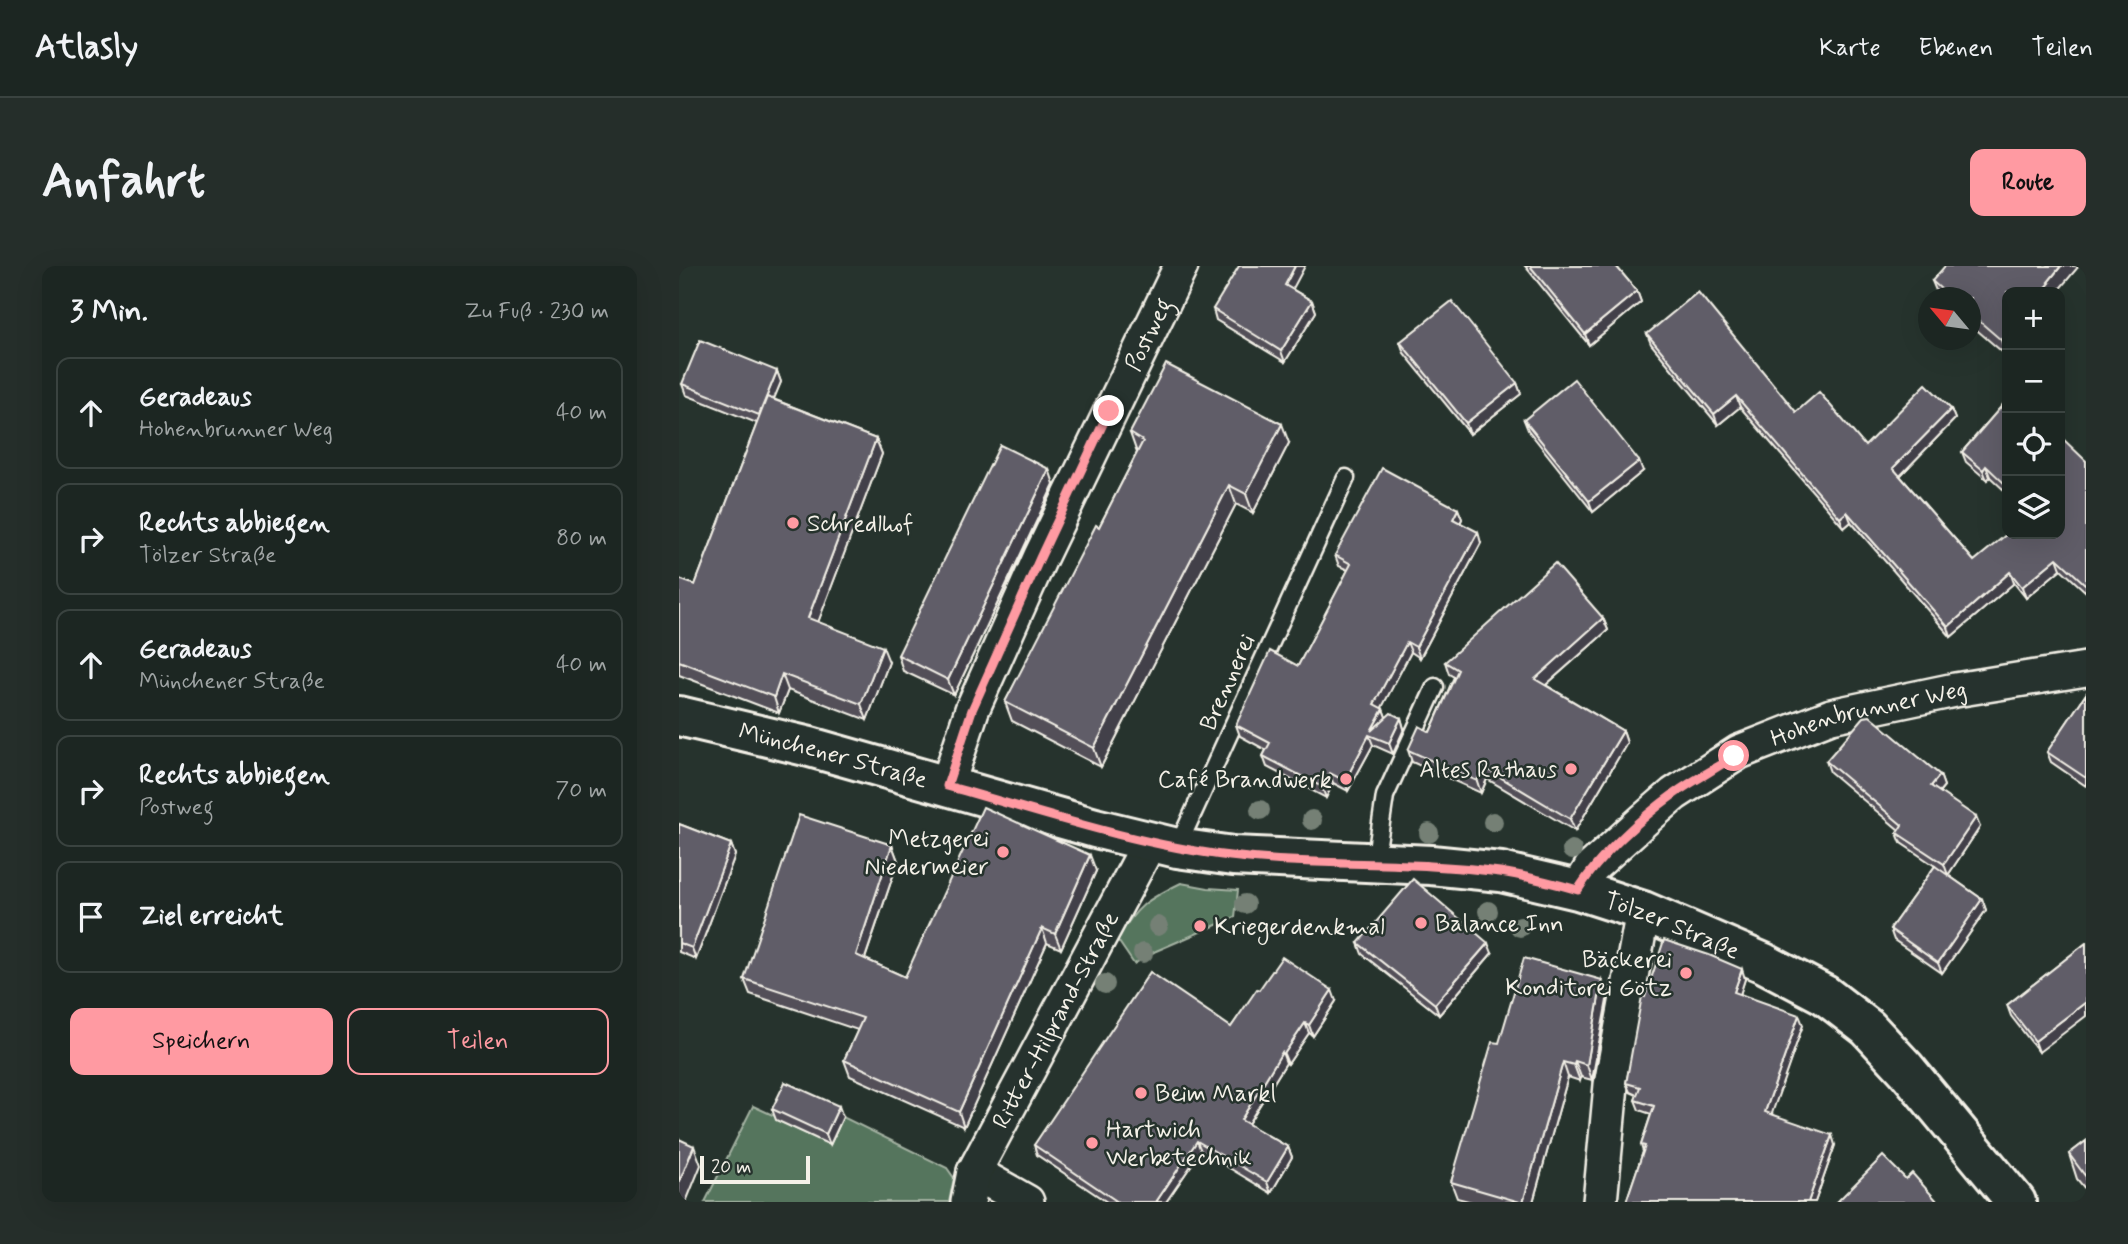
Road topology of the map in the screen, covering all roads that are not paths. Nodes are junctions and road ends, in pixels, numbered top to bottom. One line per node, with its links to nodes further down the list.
1 (1181, 266): 6 (street, Postweg)
2 (1346, 478): 7 (lane, Brennerei)
3 (2086, 669): 9 (street, Hohenbrunner Weg)
4 (1435, 687): 8 (lane)
5 (679, 716): 6 (main road, Münchener Straße)
6 (947, 786): 7 (main road, Münchener Straße)
7 (1163, 845): 8 (main road, Tölzer Straße); 11 (street, Ritter-Hilprand-Straße)
8 (1375, 863): 9 (main road, Tölzer Straße)
9 (1578, 890): 10 (main road, Tölzer Straße)
10 (1643, 911): 13 (street); 14 (main road, Tölzer Straße)
11 (971, 1187): 12 (street)
12 (1027, 1202)
13 (1600, 1202)
14 (2016, 1202)

